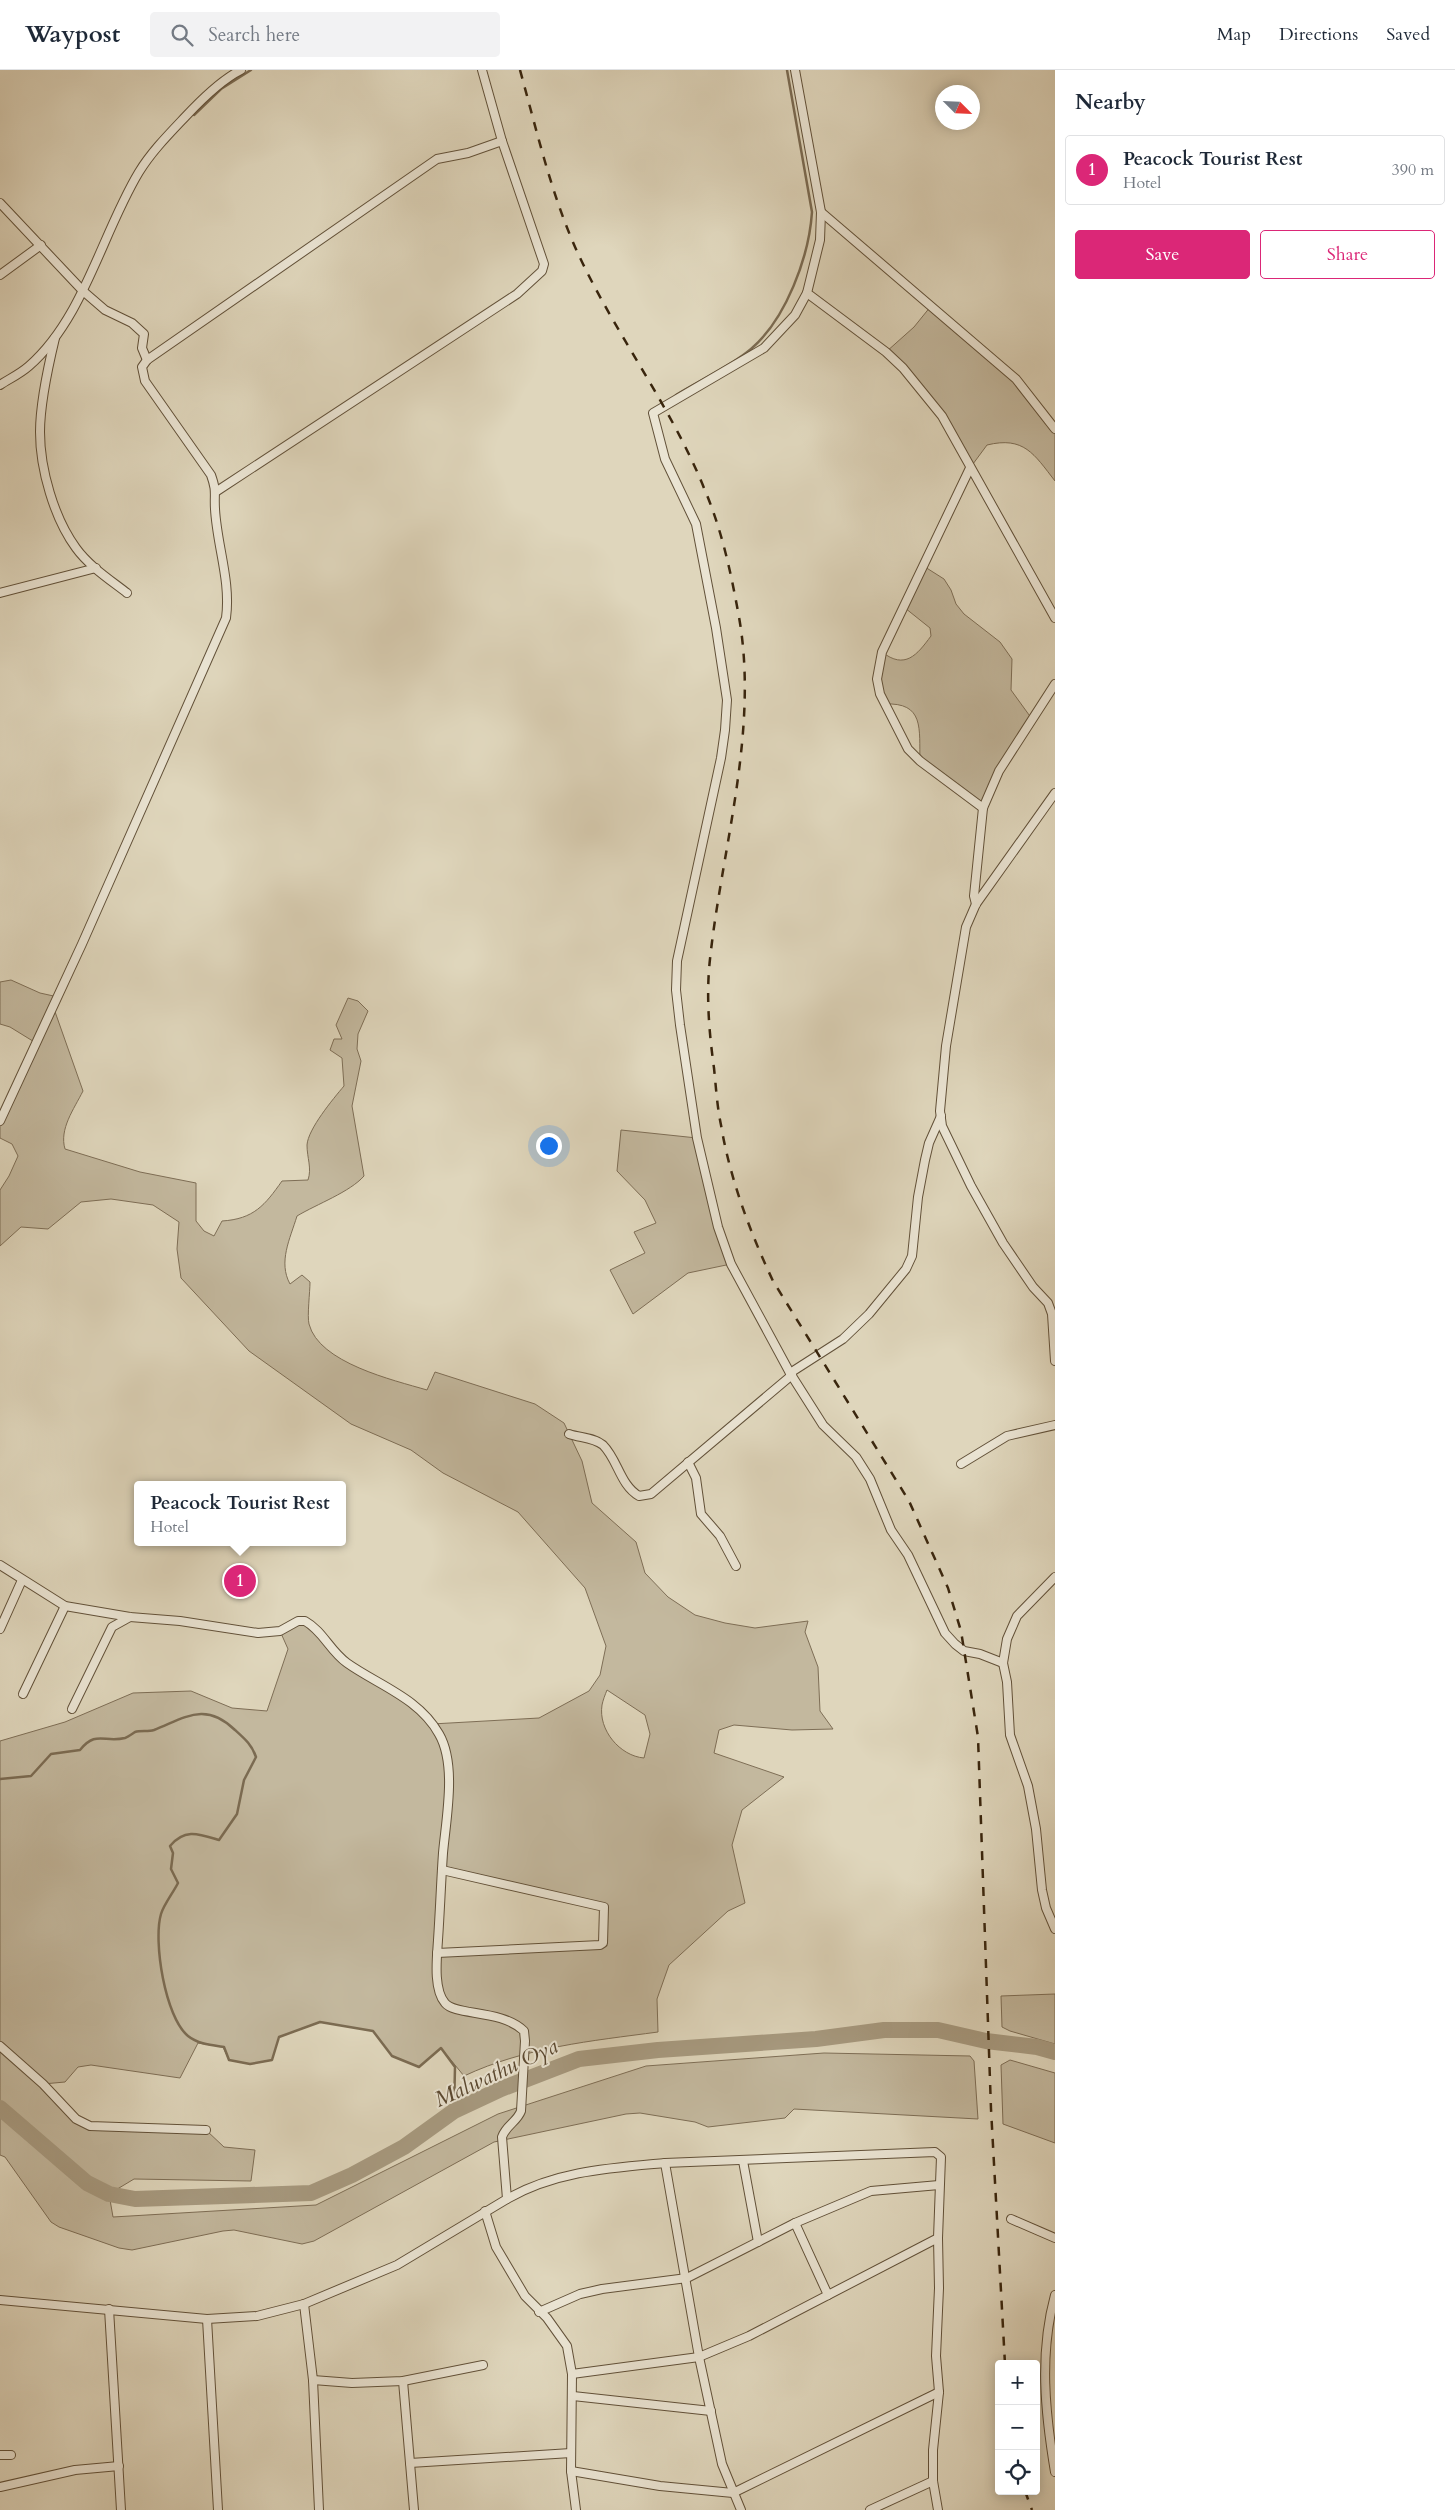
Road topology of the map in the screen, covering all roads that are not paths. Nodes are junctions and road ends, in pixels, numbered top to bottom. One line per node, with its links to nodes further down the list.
1 (241, 70): 9 (street)
2 (482, 70): 4 (street)
3 (795, 70): 6 (street)
4 (502, 141): 12 (street); 16 (street)
5 (0, 203): 7 (street)
6 (821, 212): 10 (street); 14 (street)
7 (41, 246): 8 (street); 9 (street)
8 (0, 275)
9 (83, 291): 11 (street); 12 (street)
10 (807, 293): 15 (street); 28 (street)
11 (55, 336): 13 (street); 17 (street)
12 (146, 360): 16 (street)
13 (1, 383)
14 (1055, 429)
15 (970, 468): 20 (street); 23 (street)
16 (217, 491): 26 (street)
17 (96, 568): 18 (street); 19 (street)
18 (0, 593)
19 (127, 593)
20 (1055, 618)
21 (1055, 684): 23 (street)
22 (1055, 793): 24 (street)
23 (983, 808): 24 (street)
24 (975, 901): 25 (street)
25 (941, 1116): 27 (street); 28 (street)
26 (0, 1121)
27 (1055, 1361)
28 (791, 1374): 31 (street); 40 (street)
29 (1055, 1425): 32 (street)
30 (569, 1434): 31 (street)
31 (688, 1462): 34 (street)
32 (961, 1464)
33 (0, 1565): 36 (street)
34 (736, 1566)
35 (1055, 1577): 40 (street)
36 (22, 1580): 37 (street); 39 (street)
37 (65, 1606): 38 (street); 41 (street)
38 (130, 1618): 42 (street); 43 (street)
39 (0, 1629)
40 (1003, 1663): 44 (street)
41 (23, 1694)
42 (72, 1709)
43 (442, 1870): 45 (street); 45 (street)
44 (1055, 1929)
45 (437, 1952): 51 (street)
46 (0, 2046): 47 (street)
47 (206, 2130)
48 (743, 2161): 49 (street); 50 (street); 57 (street)
49 (664, 2163): 51 (street); 58 (street)
50 (939, 2185): 54 (street); 55 (street)
51 (507, 2199): 52 (street)
52 (485, 2211): 62 (street); 64 (street)
53 (1011, 2220): 56 (street)
54 (795, 2223): 57 (street); 59 (street)
55 (938, 2238): 59 (street); 71 (street)
56 (1055, 2238)
57 (758, 2242): 58 (street)
58 (687, 2278): 64 (street); 66 (street)
59 (828, 2295): 66 (street)
60 (1055, 2295): 80 (street)
61 (0, 2300): 63 (street)
62 (304, 2304): 65 (street); 69 (street)
63 (109, 2309): 65 (street); 78 (street)
64 (539, 2312): 68 (street)
65 (207, 2319): 85 (street)
66 (699, 2357): 68 (street); 73 (street)
67 (483, 2365): 70 (street)
68 (572, 2374): 72 (street)
69 (313, 2380): 70 (street); 86 (street)
70 (403, 2381): 77 (street)
71 (939, 2392): 81 (street); 83 (street)
72 (572, 2396): 73 (street); 74 (street)
73 (711, 2411): 83 (street)
74 (571, 2453): 77 (street); 79 (street)
75 (0, 2455): 76 (street)
76 (11, 2455)
77 (410, 2463): 87 (street)
78 (119, 2466): 82 (street); 84 (street)
79 (572, 2471): 83 (street); 88 (street)
80 (1055, 2472)
81 (933, 2481): 90 (street); 91 (street)
82 (0, 2487)
83 (733, 2493): 89 (street)
84 (121, 2510)
85 (218, 2510)
86 (319, 2510)
87 (414, 2510)
88 (576, 2510)
89 (741, 2510)
90 (870, 2510)
91 (938, 2510)

